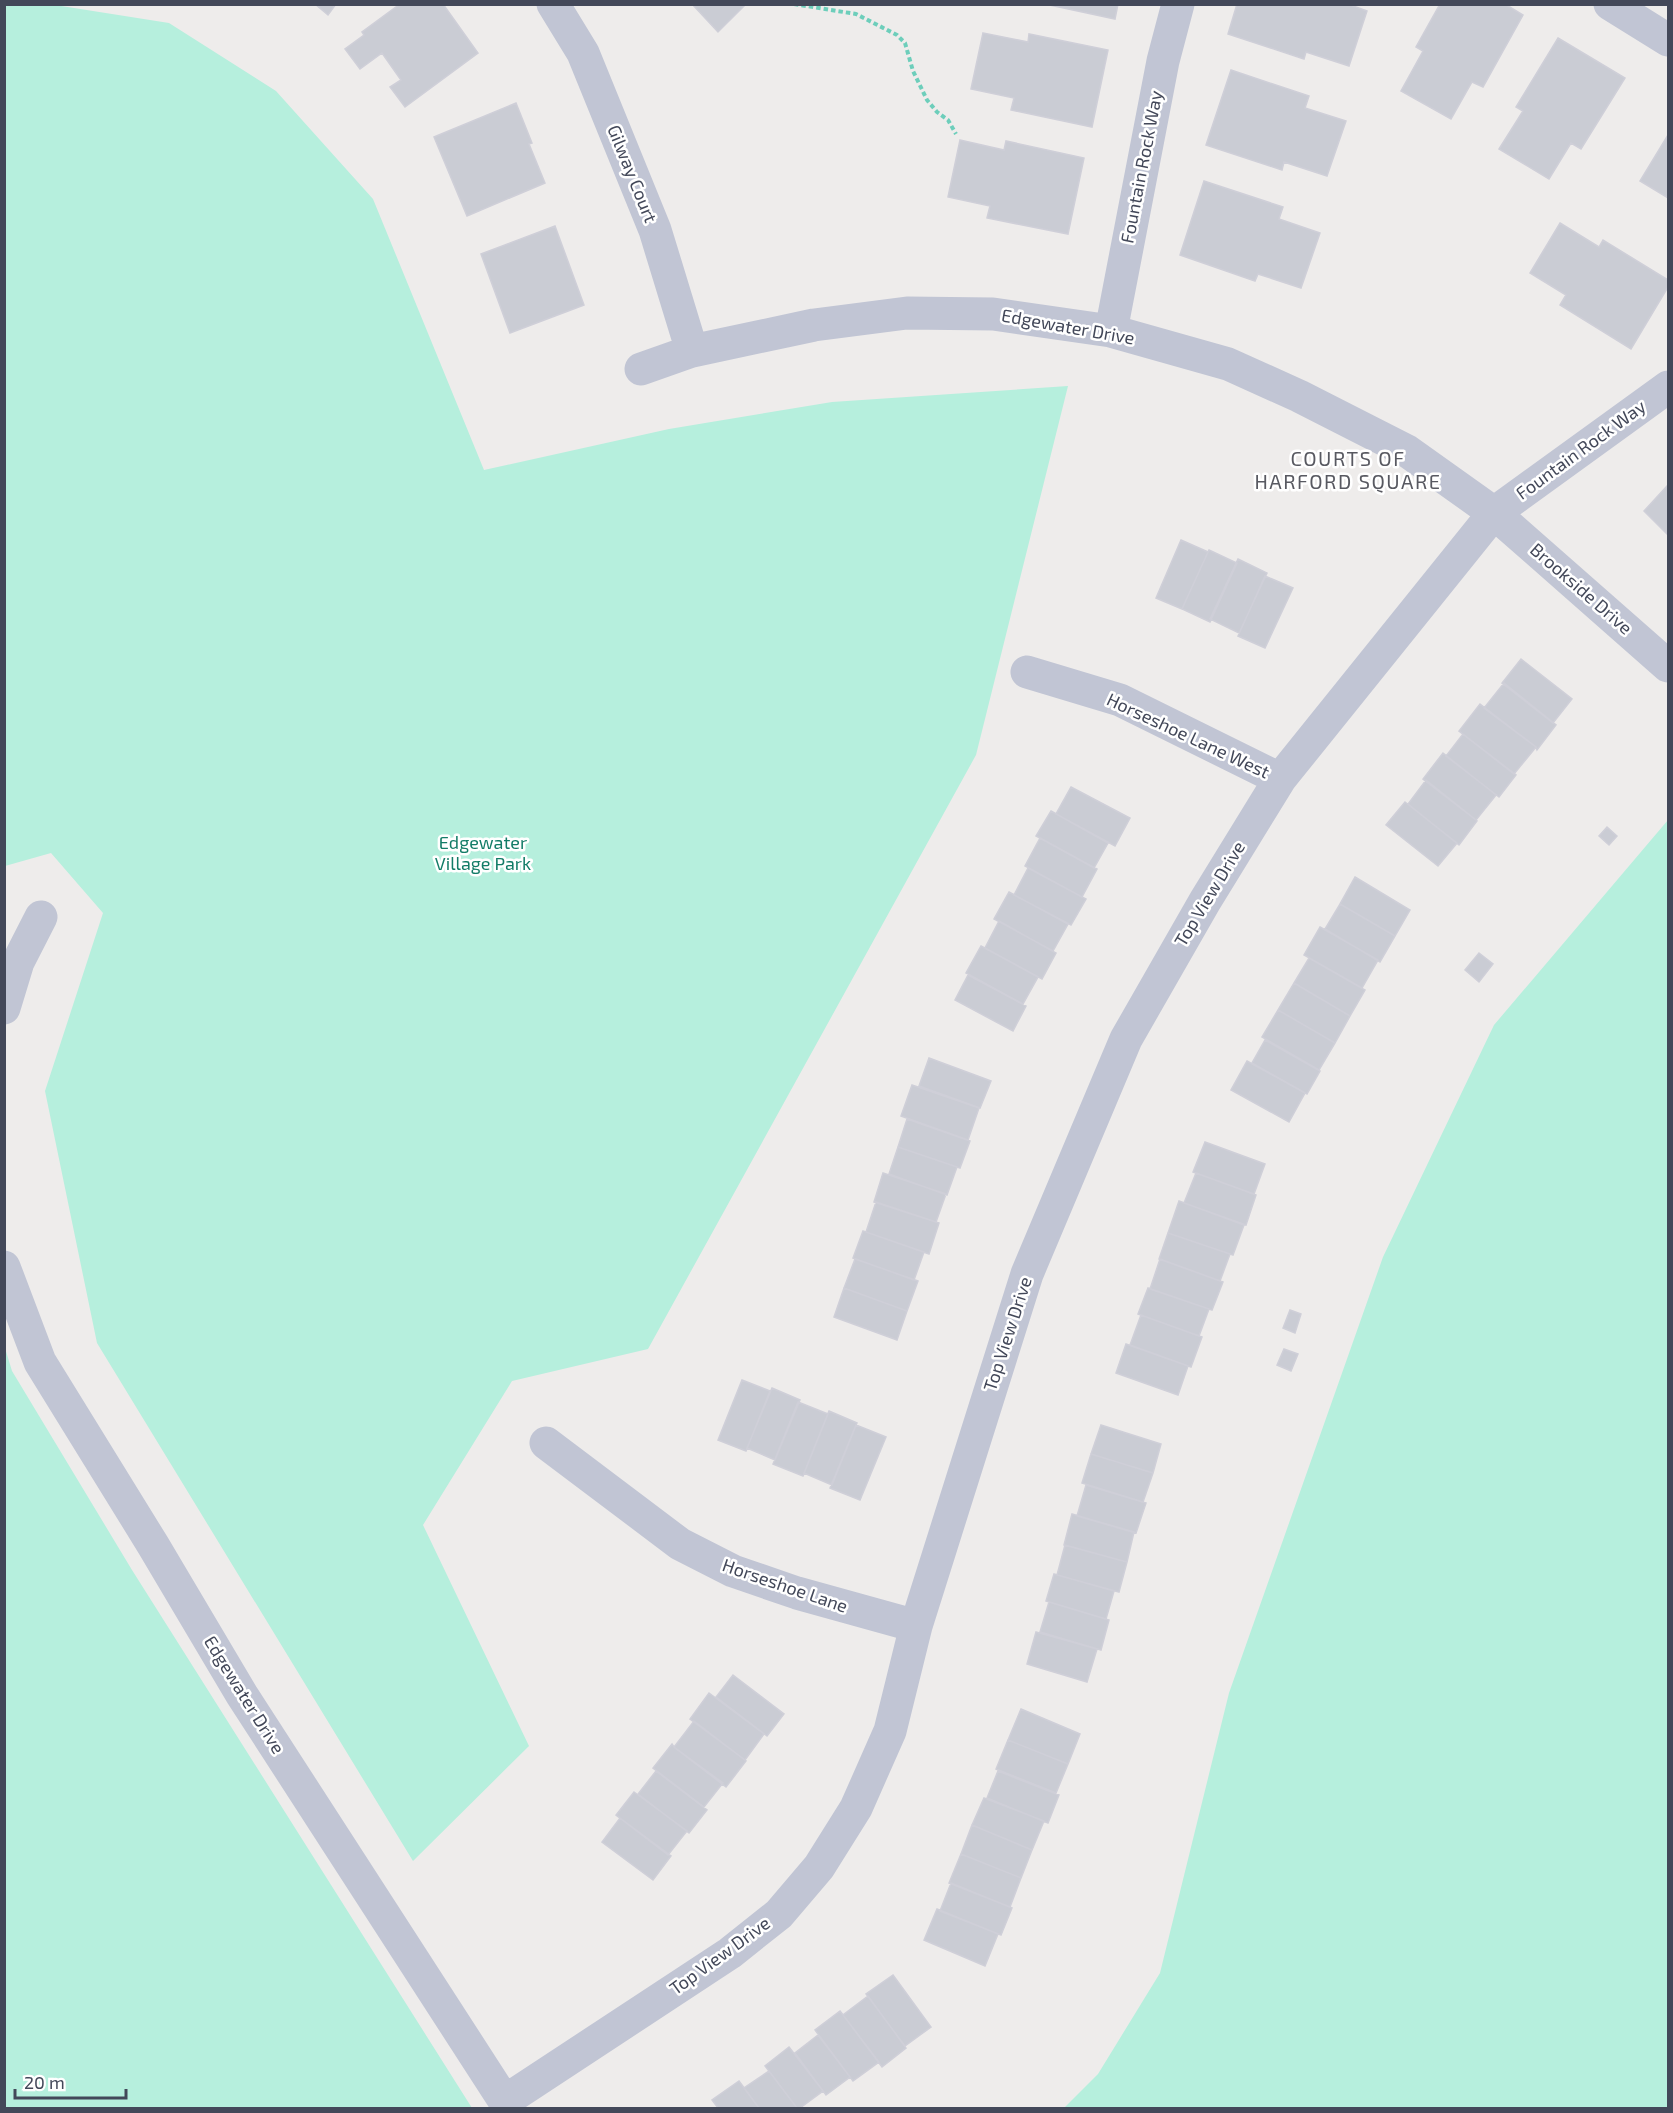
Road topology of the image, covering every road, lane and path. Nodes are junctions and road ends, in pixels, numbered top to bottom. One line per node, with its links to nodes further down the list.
1 (553, 4): 8 (street, Gilway Court)
2 (794, 4): 6 (path)
3 (1178, 4): 7 (street, Fountain Rock Way)
4 (1611, 4): 5 (street)
5 (1668, 40)
6 (956, 134)
7 (1111, 332): 8 (street, Edgewater Drive); 11 (street, Edgewater Drive)
8 (692, 351): 9 (street, Edgewater Drive)
9 (641, 369)
10 (1668, 387): 11 (street, Fountain Rock Way)
11 (1494, 513): 12 (street, Brookside Drive); 14 (street, Top View Drive)
12 (1668, 666)
13 (1027, 672): 14 (street, Horseshoe Lane West)
14 (1280, 779): 19 (street, Top View Drive)
15 (41, 917): 16 (street)
16 (4, 1008)
17 (4, 1267): 20 (street, Edgewater Drive)
18 (546, 1443): 19 (street, Horseshoe Lane)
19 (916, 1626): 20 (street, Top View Drive)
20 (507, 2105)

